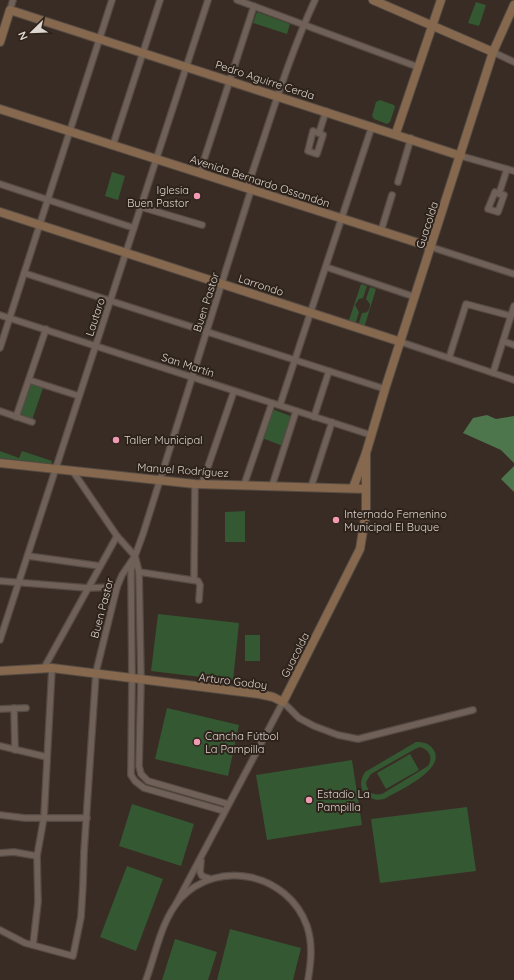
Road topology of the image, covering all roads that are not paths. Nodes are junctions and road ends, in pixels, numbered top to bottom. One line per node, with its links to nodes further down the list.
1 (13, 0): 11 (street)
2 (112, 0): 14 (street)
3 (160, 0): 16 (street)
4 (208, 0): 19 (street, Lautaro)
5 (237, 0): 10 (street)
6 (315, 0): 12 (street, Buen Pastor)
7 (441, 0): 13 (main road)
8 (376, 1): 13 (main road)
9 (514, 5): 17 (main road, Guacolda)
10 (254, 6): 12 (street); 21 (street)
11 (10, 10): 14 (main road, Pedro Aguirre Cerda); 15 (main road)
12 (304, 25): 20 (street); 22 (street, Buen Pastor)
13 (432, 26): 17 (main road); 20 (main road)
14 (99, 38): 16 (main road, Pedro Aguirre Cerda); 26 (street)
15 (0, 42)
16 (144, 52): 19 (main road, Pedro Aguirre Cerda); 30 (street)
17 (493, 52): 18 (street); 31 (main road, Guacolda)
18 (514, 62)
19 (186, 67): 21 (main road, Pedro Aguirre Cerda); 32 (street, Lautaro)
20 (418, 67): 28 (main road)
21 (230, 80): 22 (main road, Pedro Aguirre Cerda); 35 (street)
22 (278, 96): 24 (main road, Pedro Aguirre Cerda); 38 (street, Buen Pastor)
23 (0, 109): 26 (main road, Avenida Bernardo Ossandón)
24 (326, 111): 25 (main road, Pedro Aguirre Cerda); 27 (street)
25 (372, 126): 28 (main road, Pedro Aguirre Cerda); 44 (street)
26 (70, 132): 30 (main road, Avenida Bernardo Ossandón); 41 (street)
27 (319, 133)
28 (396, 133): 29 (main road, Pedro Aguirre Cerda)
29 (411, 138): 31 (main road, Pedro Aguirre Cerda); 36 (street)
30 (113, 145): 32 (main road, Avenida Bernardo Ossandón)
31 (461, 156): 33 (street, Pedro Aguirre Cerda); 49 (main road, Guacolda)
32 (156, 159): 35 (main road, Avenida Bernardo Ossandón); 42 (street, Lautaro)
33 (508, 169): 34 (street, Pedro Aguirre Cerda); 39 (street)
34 (514, 171)
35 (200, 172): 38 (main road, Avenida Bernardo Ossandón)
36 (398, 182)
37 (0, 184): 41 (street)
38 (249, 189): 44 (main road, Avenida Bernardo Ossandón); 54 (street, Buen Pastor)
39 (499, 194)
40 (392, 195): 48 (street)
41 (48, 199): 45 (street); 47 (street)
42 (141, 207): 46 (street); 47 (street, Lautaro)
43 (0, 212): 45 (main road, Larrondo)
44 (342, 218): 48 (main road, Avenida Bernardo Ossandón); 51 (street)
45 (39, 225): 50 (main road, Larrondo); 52 (street)
46 (202, 225)
47 (134, 228): 50 (street, Lautaro)
48 (381, 231): 49 (main road, Avenida Bernardo Ossandón)
49 (431, 247): 53 (street, Avenida Bernardo Ossandón); 55 (main road, Guacolda)
50 (126, 253): 54 (main road, Larrondo); 56 (street, Lautaro)
51 (326, 267): 55 (street); 58 (street)
52 (24, 273): 56 (street); 61 (street)
53 (514, 274)
54 (222, 284): 58 (main road, Larrondo); 63 (street, Buen Pastor)
55 (415, 297): 65 (main road, Guacolda)
56 (111, 300): 63 (street); 67 (street, Lautaro)
57 (514, 306): 60 (street)
58 (311, 313): 65 (main road, Larrondo); 70 (street)
59 (0, 315): 61 (street, San Martín)
60 (511, 316): 64 (street); 69 (street)
61 (9, 318): 62 (street, San Martín); 68 (street)
62 (46, 329): 67 (street, San Martín); 74 (street)
63 (206, 332): 70 (street); 73 (street, Buen Pastor)
64 (503, 341): 66 (street); 72 (street)
65 (401, 342): 69 (street, Larrondo); 76 (main road, Guacolda)
66 (514, 344)
67 (96, 345): 73 (street, San Martín); 78 (street, Lautaro)
68 (0, 348)
69 (449, 358): 72 (street, Larrondo)
70 (295, 361): 71 (street); 80 (street)
71 (329, 371): 76 (street); 84 (street)
72 (493, 373): 75 (street, Larrondo)
73 (192, 377): 77 (street, San Martín); 92 (street, Buen Pastor)
74 (29, 380): 78 (street); 83 (street)
75 (514, 380)
76 (385, 388): 87 (main road, Guacolda)
77 (234, 391): 79 (street, San Martín); 93 (street)
78 (79, 396): 90 (street, Lautaro)
79 (272, 403): 80 (street, San Martín); 94 (street)
80 (280, 406): 82 (street, San Martín)
81 (0, 411): 83 (street)
82 (296, 411): 84 (street, San Martín); 95 (street)
83 (16, 417): 85 (street)
84 (314, 417): 86 (street, San Martín)
85 (32, 422)
86 (332, 422): 87 (street, San Martín); 96 (street)
87 (371, 435): 88 (main road, Guacolda)
88 (366, 453): 97 (main road, Guacolda); 98 (main road, Guacolda)
89 (0, 463): 90 (main road, Manuel Rodríguez)
90 (56, 469): 91 (main road, Manuel Rodríguez); 100 (street, Lautaro)
91 (72, 470): 92 (main road, Manuel Rodríguez); 99 (street)
92 (158, 481): 93 (main road, Manuel Rodríguez); 101 (street, Buen Pastor)
93 (198, 484): 94 (main road, Manuel Rodríguez); 104 (street)
94 (244, 485): 95 (main road, Manuel Rodríguez)
95 (272, 486): 96 (main road, Manuel Rodríguez)
96 (311, 487): 97 (main road, Manuel Rodríguez)
97 (353, 488): 98 (main road, Manuel Rodríguez)
98 (366, 489): 115 (main road, Guacolda)
99 (117, 536): 101 (street); 102 (street)
100 (28, 556): 102 (street); 106 (street, Lautaro)
101 (135, 556): 103 (street); 107 (street, Buen Pastor); 114 (street)
102 (100, 566): 108 (street)
103 (139, 572): 104 (street); 114 (street)
104 (194, 579): 109 (street)
105 (0, 580): 106 (street)
106 (19, 582): 108 (street); 110 (street, Lautaro)
107 (117, 587): 108 (street); 113 (street, Buen Pastor)
108 (88, 588): 111 (street)
109 (199, 600)
110 (0, 640)
111 (48, 668): 112 (main road, Arturo Godoy); 113 (main road, Arturo Godoy); 122 (street)
112 (0, 671)
113 (96, 672): 114 (main road, Arturo Godoy); 127 (street, Buen Pastor)
114 (136, 680): 115 (main road, Arturo Godoy); 123 (street); 124 (street)
115 (283, 702): 119 (street, Arturo Godoy); 123 (street, Guacolda)
116 (0, 708): 117 (street)
117 (14, 708): 118 (street); 121 (street)
118 (26, 708)
119 (473, 710)
120 (0, 746): 121 (street)
121 (15, 750): 122 (street)
122 (47, 757): 126 (street)
123 (228, 804): 124 (street, Guacolda)
124 (224, 811): 129 (street, Guacolda)
125 (0, 815): 126 (street)
126 (44, 817): 127 (street); 130 (street)
127 (87, 818): 134 (street, Buen Pastor)
128 (0, 853): 130 (street)
129 (202, 855): 131 (street, Guacolda); 132 (street, Guacolda)
130 (38, 856): 134 (street)
131 (211, 879): 132 (street); 136 (street)
132 (176, 904): 135 (street, Guacolda)
133 (0, 930): 134 (street)
134 (33, 945)
135 (146, 980)
136 (308, 980)

